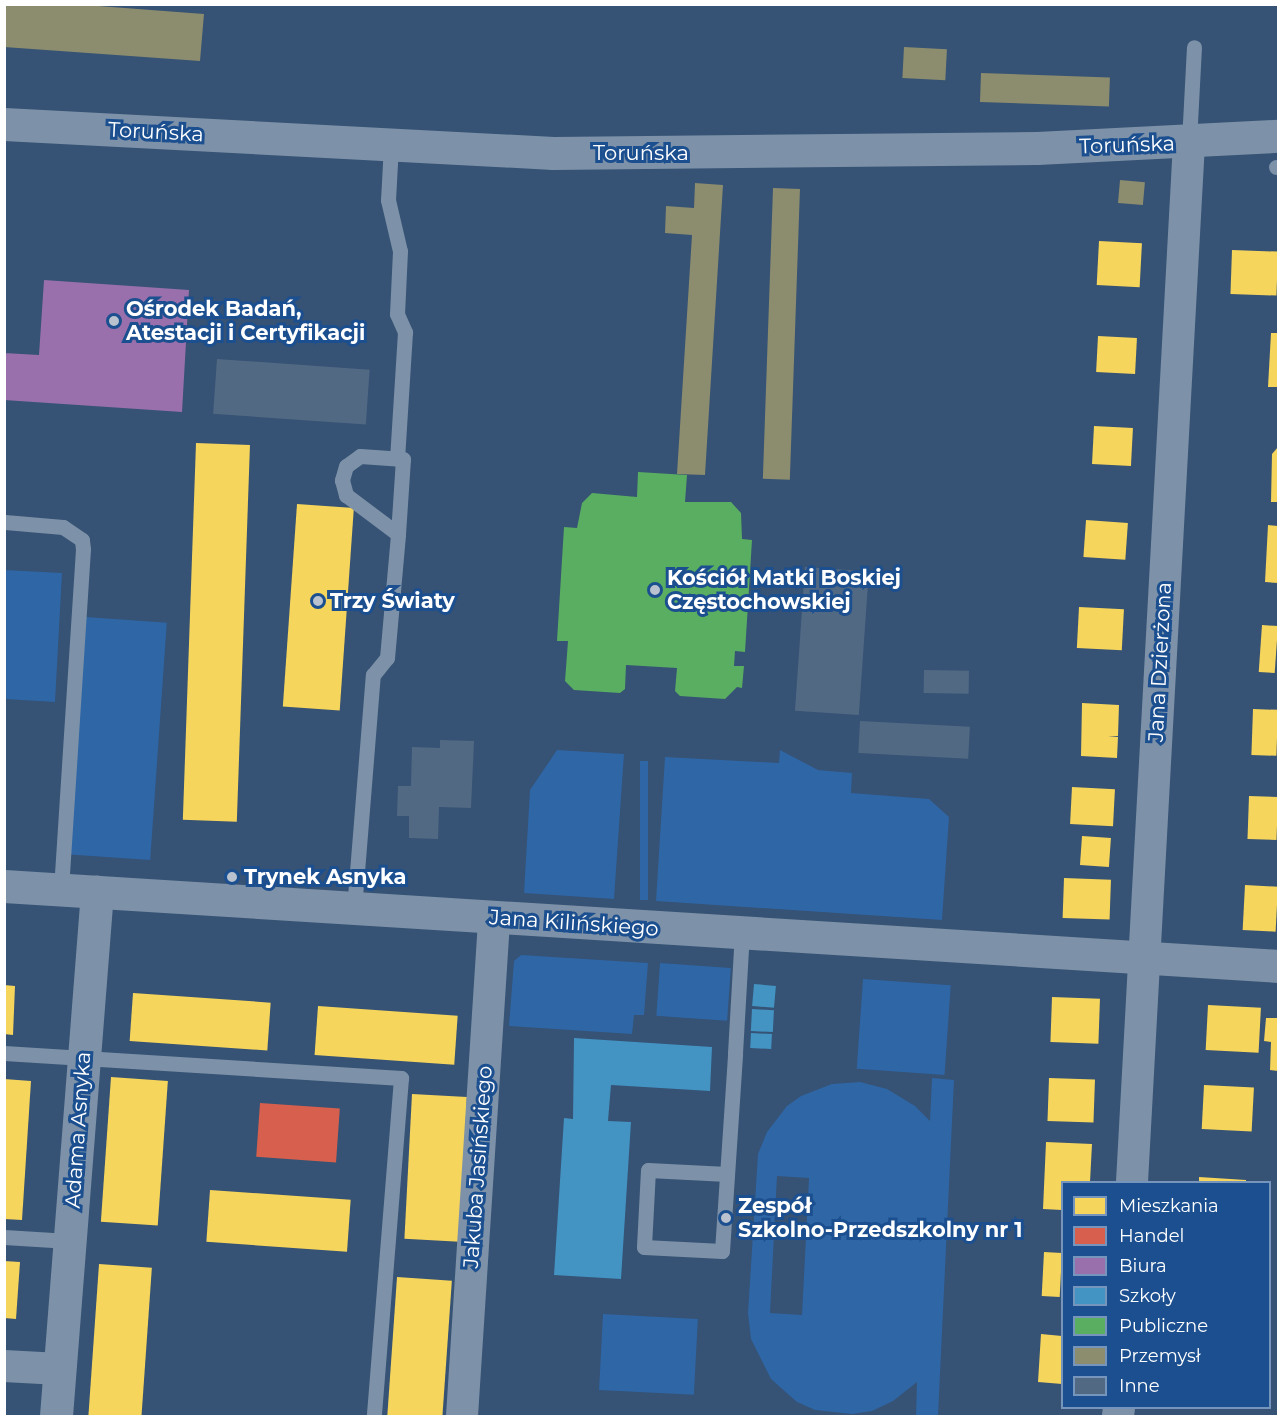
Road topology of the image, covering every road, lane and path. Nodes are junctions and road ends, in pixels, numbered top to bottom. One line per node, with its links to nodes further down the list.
1 (1194, 47): 3 (lane)
2 (4, 124): 4 (street, Toruńska)
3 (1189, 142): 4 (street, Toruńska); 5 (street, Toruńska); 15 (street, Jana Dzierżona)
4 (391, 145): 6 (lane)
5 (1278, 157)
6 (397, 459): 8 (lane); 8 (lane)
7 (5, 522): 10 (lane)
8 (398, 534): 12 (lane)
9 (4, 886): 10 (street, Jana Kilińskiego)
10 (61, 890): 11 (street, Jana Kilińskiego)
11 (97, 892): 12 (street, Jana Kilińskiego); 18 (street, Adama Asnyka)
12 (354, 909): 13 (street, Jana Kilińskiego)
13 (494, 918): 14 (street, Jana Kilińskiego); 27 (street, Jakuba Jasińskiego)
14 (742, 933): 15 (street, Jana Kilińskiego); 19 (lane)
15 (1144, 958): 16 (street, Jana Kilińskiego); 20 (street, Jana Dzierżona)
16 (1278, 966)
17 (4, 1053): 18 (lane)
18 (84, 1058): 22 (street, Adama Asnyka); 26 (lane)
19 (727, 1174): 19 (lane)
20 (1131, 1181)
21 (4, 1237): 22 (lane)
22 (69, 1241): 24 (street, Adama Asnyka)
23 (4, 1366): 24 (street)
24 (60, 1369): 25 (street, Adama Asnyka)
25 (56, 1416)
26 (374, 1416)
27 (462, 1416)

